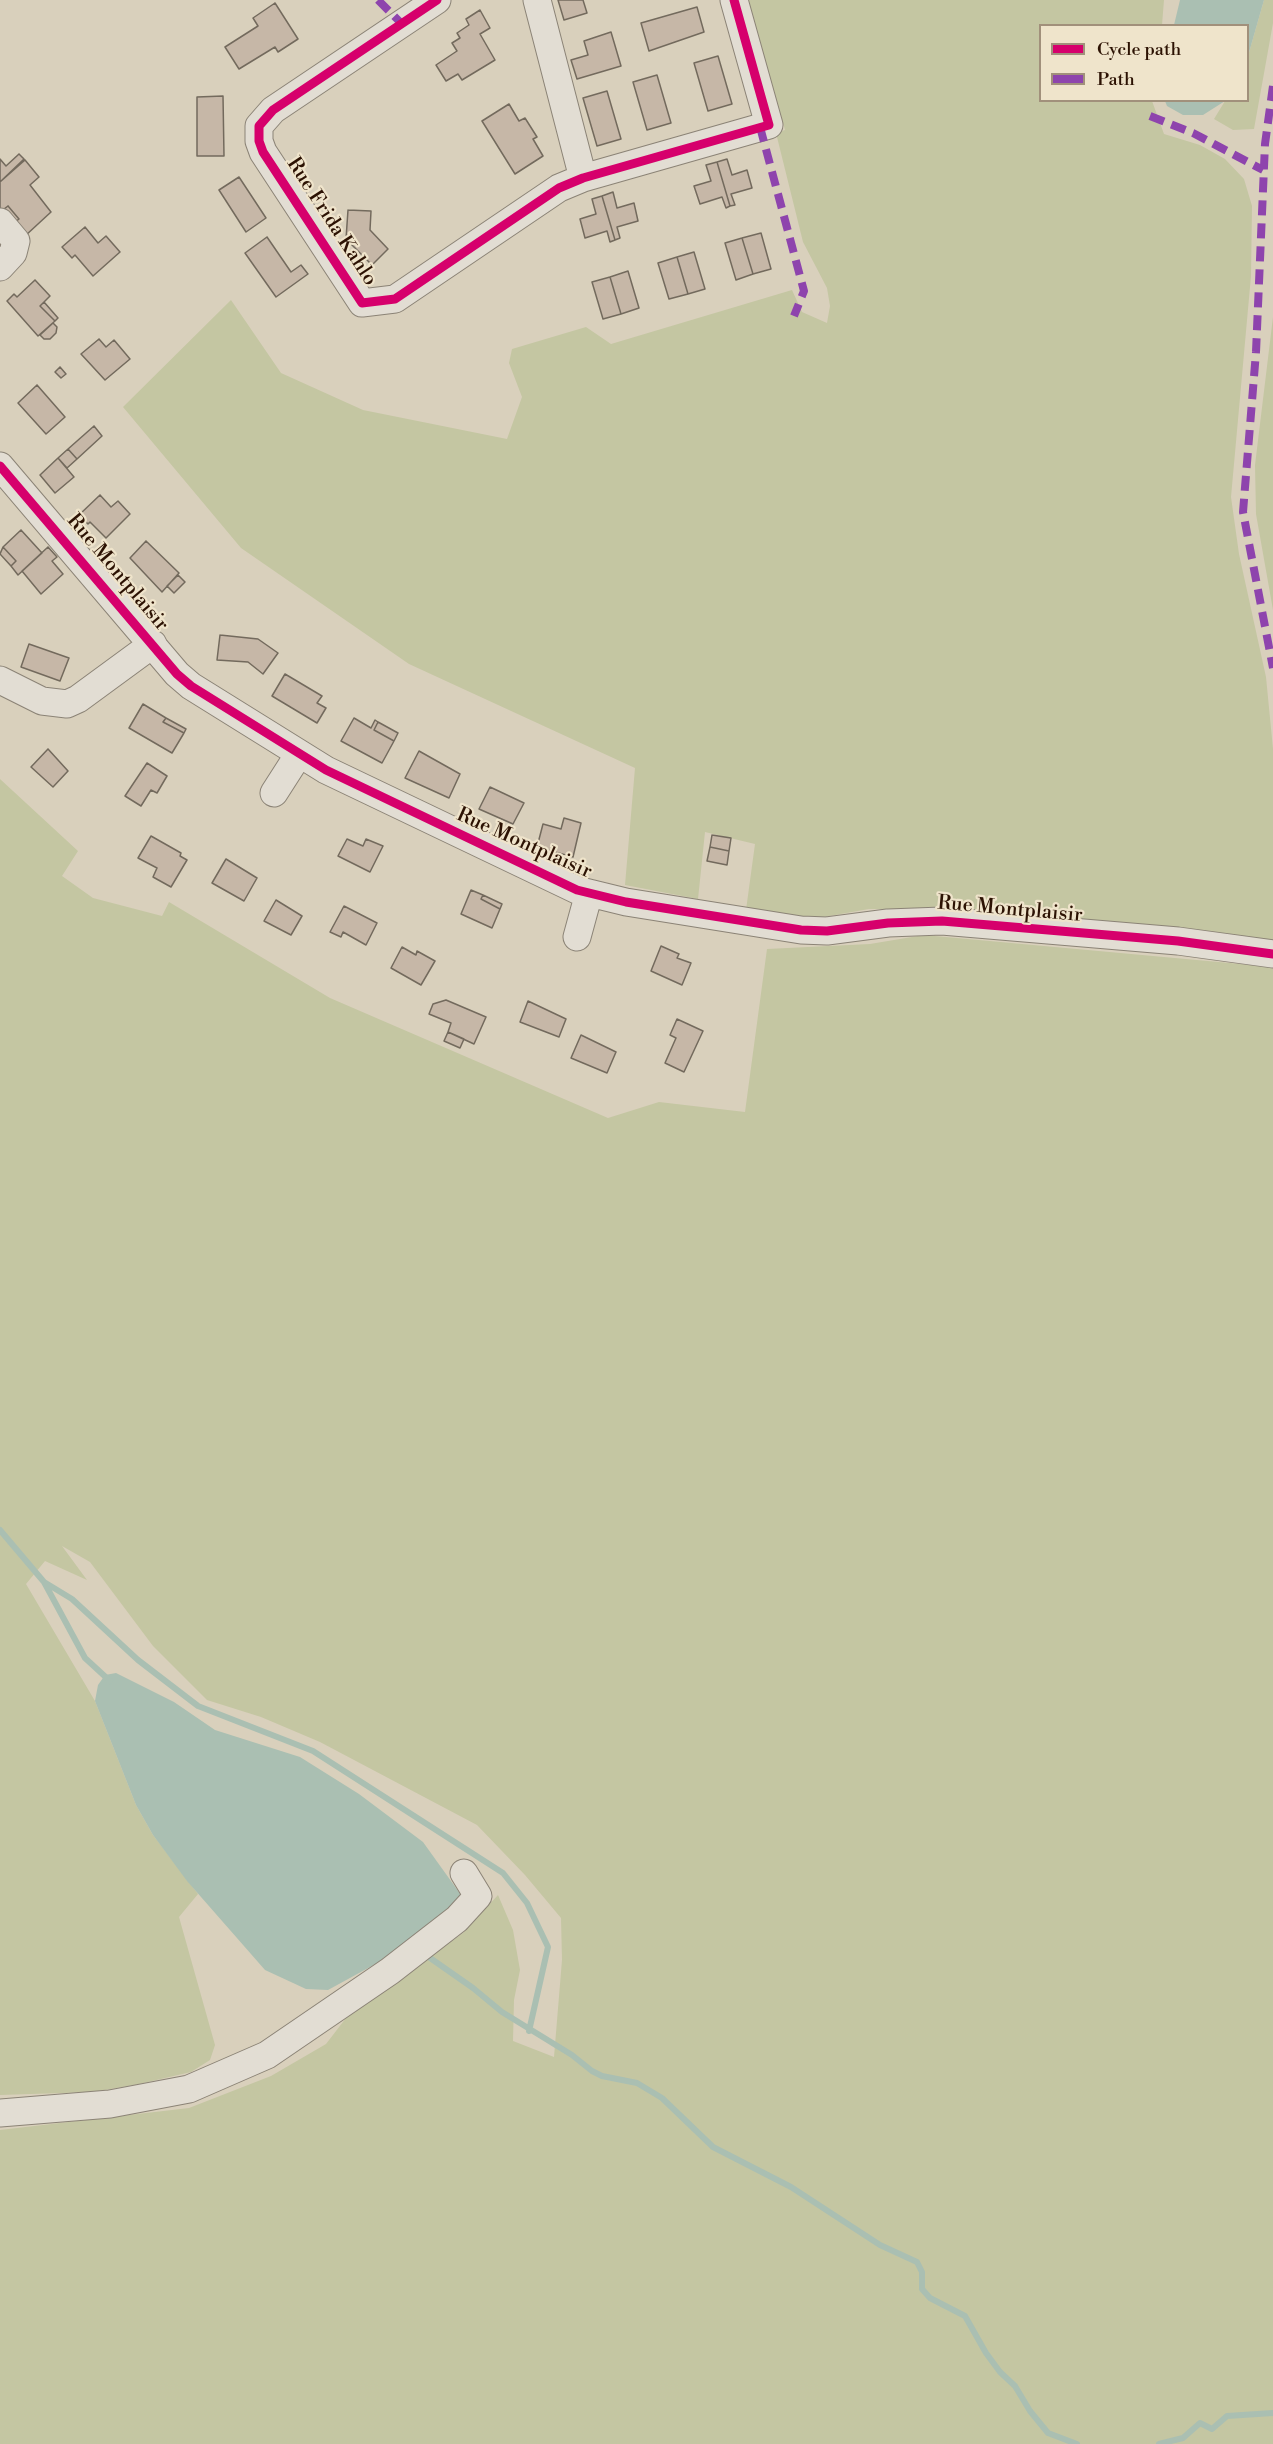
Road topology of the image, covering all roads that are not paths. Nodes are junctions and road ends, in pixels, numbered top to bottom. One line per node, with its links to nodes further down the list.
1 (437, 0): 4 (street, Rue Frida Kahlo)
2 (537, 0): 4 (street)
3 (734, 0): 4 (street)
4 (583, 178)
5 (0, 222): 6 (street)
6 (0, 267)
7 (0, 466): 8 (street, Rue Montplaisir)
8 (153, 644): 9 (street); 10 (street, Rue Montplaisir)
9 (0, 680)
10 (299, 754): 11 (street); 12 (street, Rue Montplaisir)
11 (274, 793)
12 (589, 893): 13 (street, Rue Montplaisir); 14 (street, Rue Montplaisir)
13 (577, 937)
14 (1273, 954)
15 (464, 1873): 16 (street)
16 (0, 2113)

